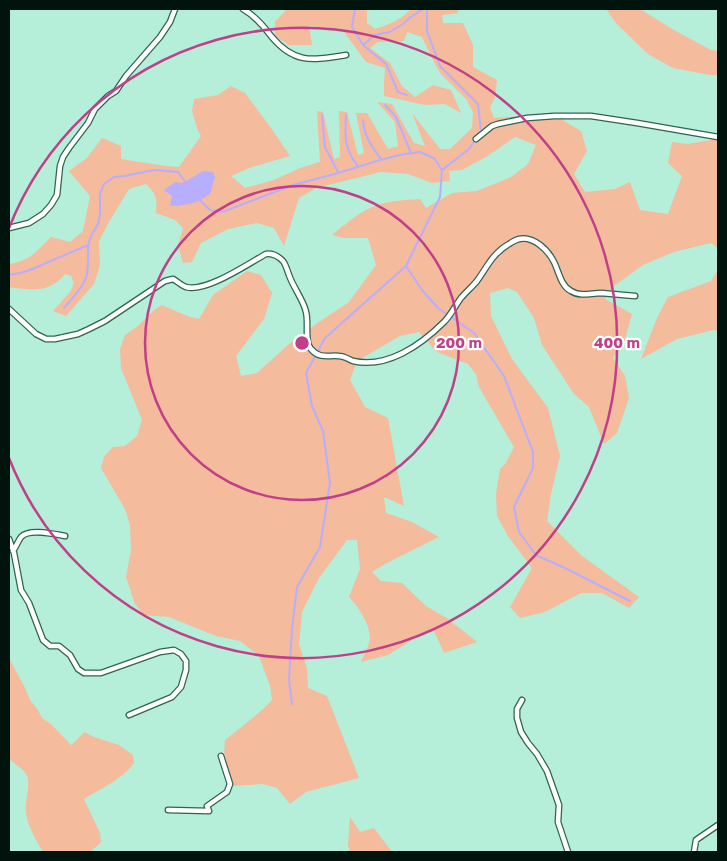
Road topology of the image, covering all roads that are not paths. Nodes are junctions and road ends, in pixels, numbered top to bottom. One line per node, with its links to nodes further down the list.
1 (175, 9): 6 (street)
2 (243, 9): 3 (street)
3 (346, 55)
4 (718, 137): 5 (street)
5 (476, 139)
6 (9, 228)
7 (635, 296): 8 (street)
8 (9, 309)
9 (65, 536): 11 (street)
10 (9, 539): 11 (street)
11 (13, 551): 13 (street)
12 (522, 700): 17 (street)
13 (129, 715)
14 (221, 756): 15 (street)
15 (168, 810)
16 (718, 825): 18 (street)
17 (568, 852)
18 (694, 852)

